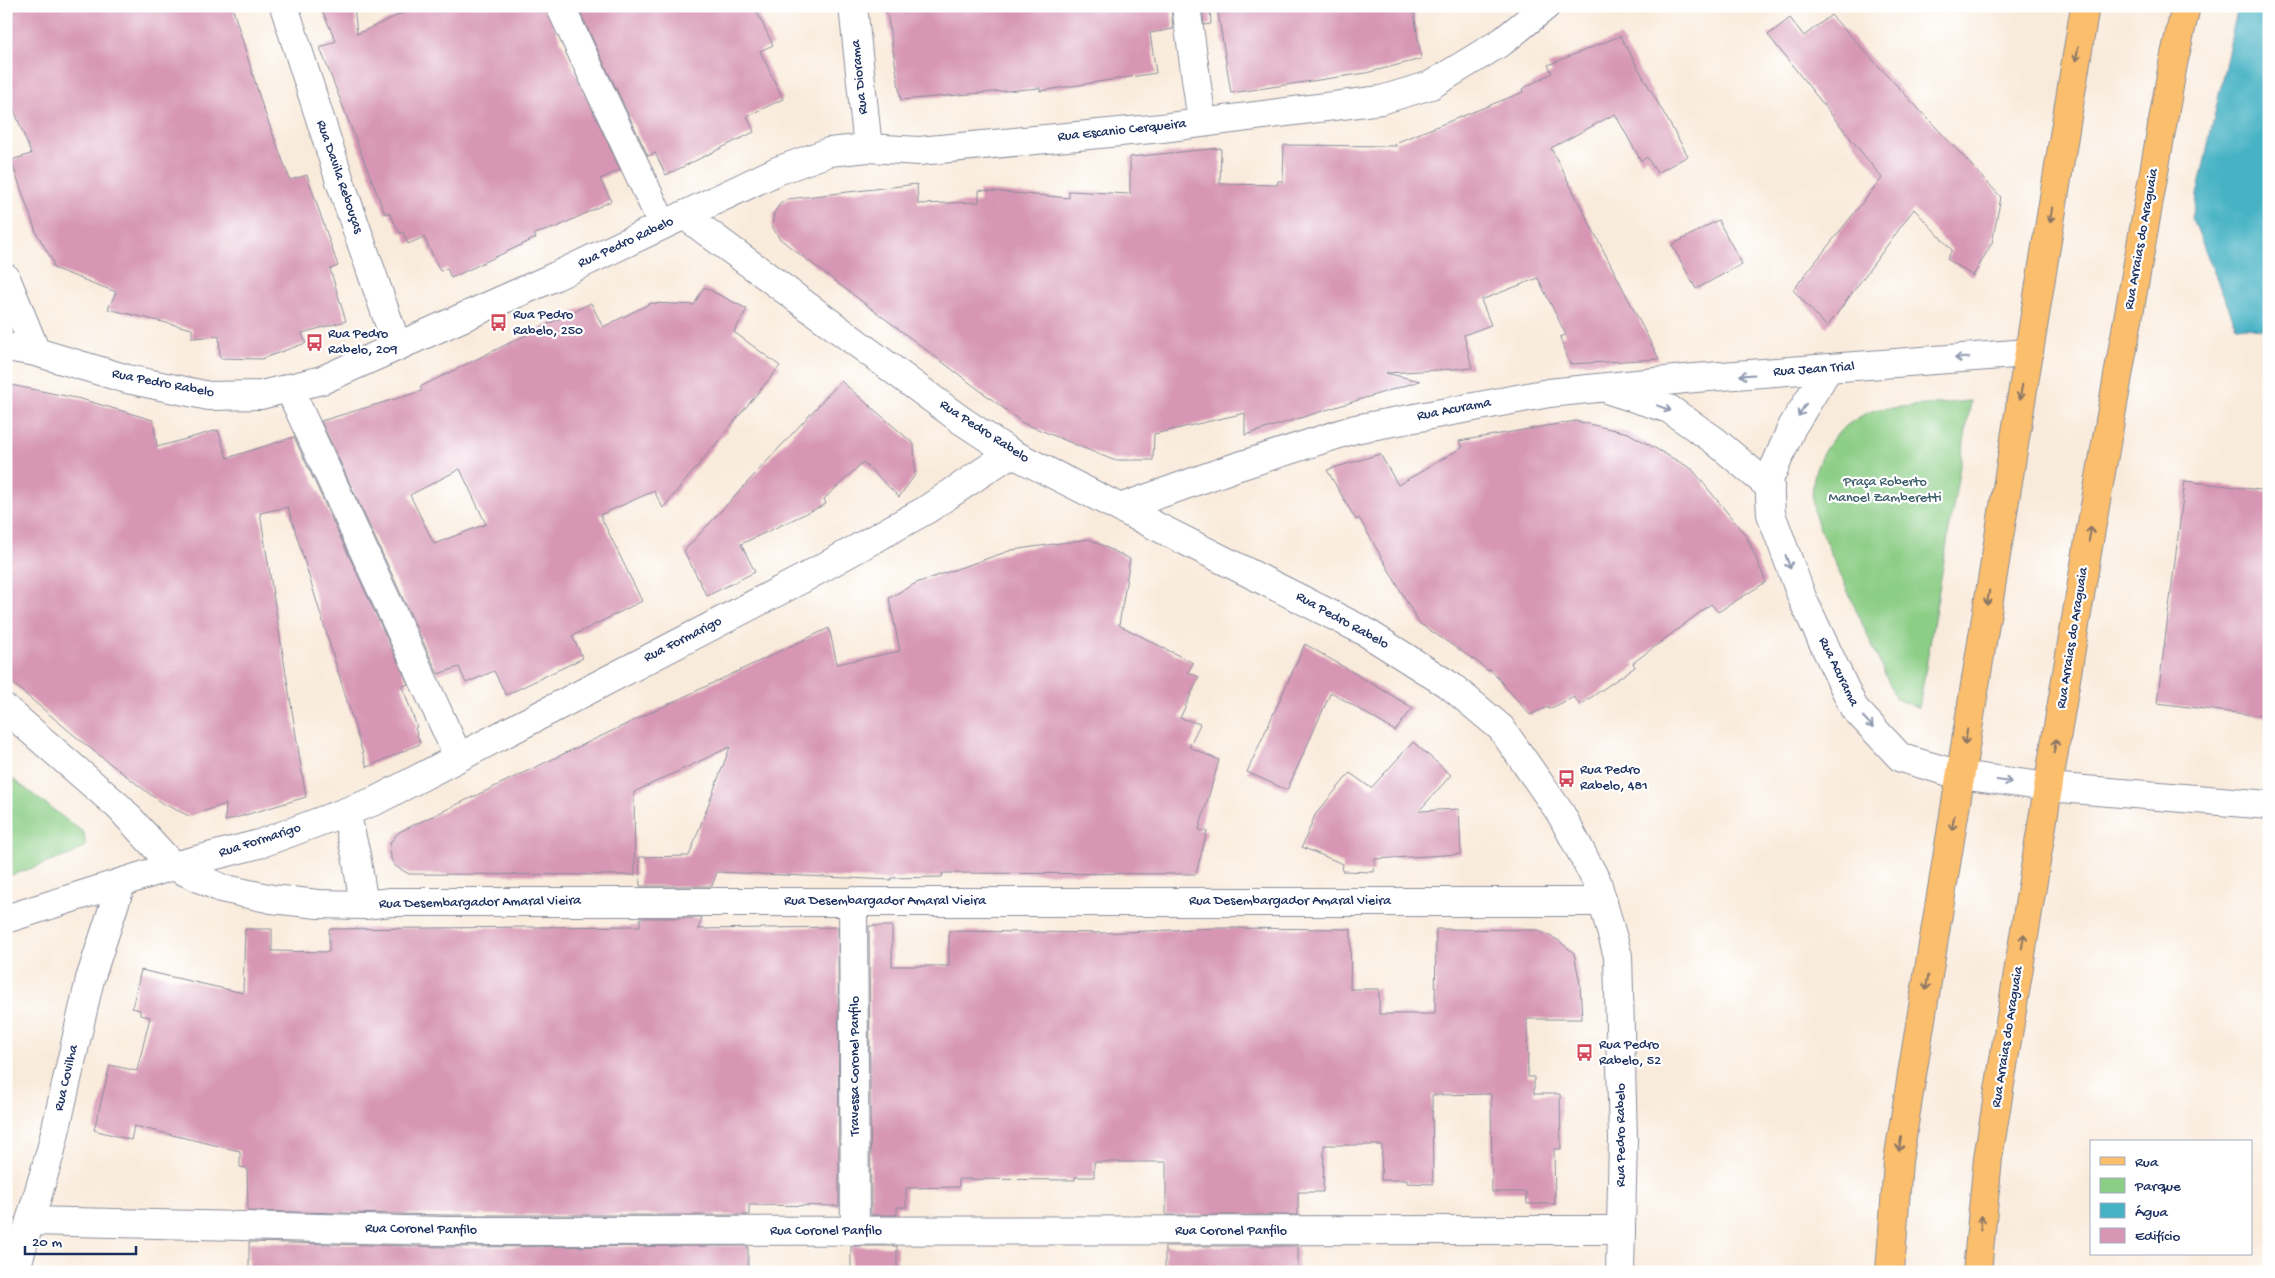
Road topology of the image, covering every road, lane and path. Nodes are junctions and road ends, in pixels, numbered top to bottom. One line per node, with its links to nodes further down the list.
1 (284, 6): 12 (street, Rua Davila Rebouças)
2 (560, 6): 10 (street)
3 (853, 6): 9 (street, Rua Diorama)
4 (1186, 6): 8 (street)
5 (1546, 6): 8 (street, Rua Escanio Cerqueira)
6 (2085, 6): 15 (main road, one-way to 15)
7 (2186, 6): 25 (main road, Rua Arraias do Araguaia, one-way to 7)
8 (1202, 122): 9 (street, Rua Escanio Cerqueira)
9 (868, 148): 10 (street, Rua Escanio Cerqueira)
10 (673, 220): 12 (street, Rua Pedro Rabelo); 19 (street, Rua Pedro Rabelo)
11 (6, 278): 14 (street)
12 (397, 346): 17 (street, Rua Pedro Rabelo)
13 (6, 348): 14 (street, Rua Pedro Rabelo)
14 (36, 352): 17 (street, Rua Pedro Rabelo)
15 (2028, 353): 16 (street, Rua Jean Trial, one-way to 16); 24 (main road, one-way to 24)
16 (1828, 368): 18 (street, Rua Jean Trial, one-way to 18); 20 (street, Rua Acurama, one-way to 20)
17 (289, 388): 23 (street)
18 (1601, 388): 20 (street, Rua Acurama, one-way to 20); 21 (street, Rua Acurama)
19 (1011, 453): 21 (street, Rua Pedro Rabelo); 23 (street, Rua Formarigo)
20 (1770, 488): 24 (street, Rua Acurama, one-way to 24)
21 (1120, 508): 31 (street, Rua Pedro Rabelo)
22 (6, 709): 28 (street)
23 (458, 756): 27 (street, Rua Formarigo)
24 (1960, 775): 25 (street, Rua Acurama, one-way to 25); 39 (main road, one-way to 39)
25 (2048, 787): 26 (street, Rua Acurama); 40 (main road, Rua Arraias do Araguaia, one-way to 25)
26 (2269, 805)
27 (346, 812): 28 (street, Rua Formarigo); 32 (street)
28 (173, 866): 29 (street, Rua Formarigo); 32 (street, Rua Desembargador Amaral Vieira)
29 (121, 884): 33 (street, Rua Formarigo); 34 (street, Rua Covilha)
30 (853, 901): 31 (street, Rua Desembargador Amaral Vieira); 32 (street, Rua Desembargador Amaral Vieira); 36 (street, Travessa Coronel Panfilo)
31 (1602, 902): 35 (street, Rua Pedro Rabelo)
32 (364, 905)
33 (6, 919)
34 (30, 1221): 36 (street, Rua Coronel Panfilo); 37 (street, Rua Covilha)
35 (1621, 1230): 36 (street, Rua Coronel Panfilo); 38 (street, Rua Pedro Rabelo)
36 (856, 1231)
37 (15, 1272)
38 (1620, 1272)
39 (1890, 1272)
40 (1977, 1272)

